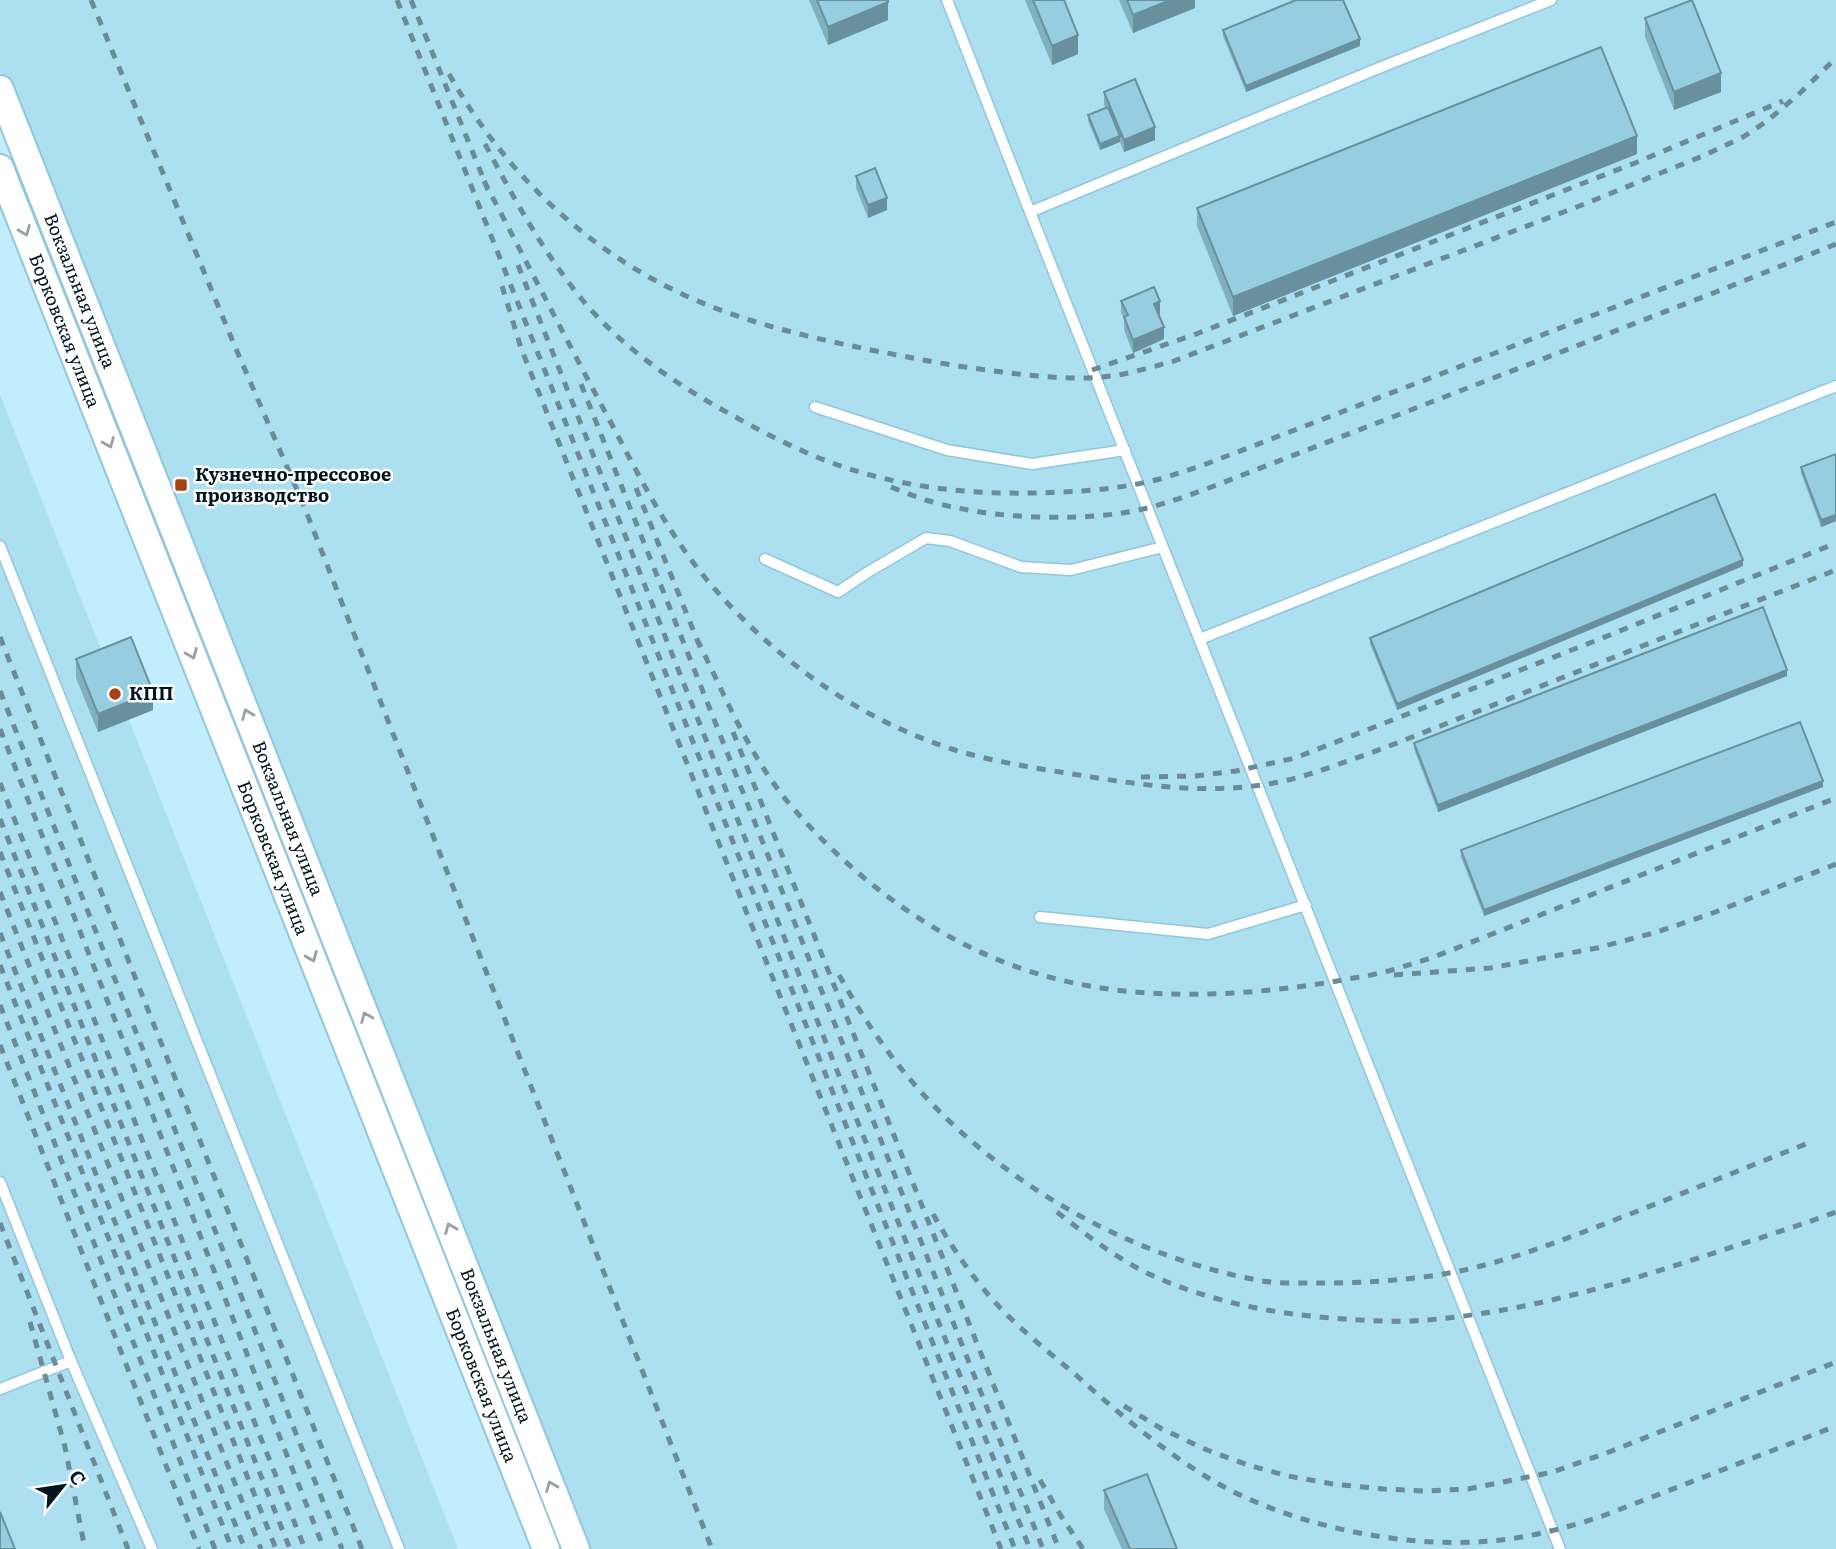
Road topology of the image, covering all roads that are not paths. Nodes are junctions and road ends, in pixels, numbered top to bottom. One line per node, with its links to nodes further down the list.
1 (947, 0): 5 (lane)
2 (1552, 0): 5 (lane)
3 (0, 89): 21 (main road, Вокзальная улица, one-way to 3)
4 (0, 168): 20 (main road, Борковская улица, one-way to 20)
5 (1030, 212): 8 (lane)
6 (1836, 386): 12 (lane)
7 (815, 407): 8 (lane)
8 (1125, 450): 10 (lane)
9 (0, 546): 19 (lane)
10 (1163, 547): 11 (lane); 12 (lane)
11 (765, 559)
12 (1200, 639): 13 (lane)
13 (1306, 905): 14 (lane); 22 (lane)
14 (1040, 917)
15 (0, 1182): 16 (lane)
16 (71, 1361): 17 (lane); 18 (lane)
17 (0, 1389)
18 (152, 1549)
19 (399, 1549)
20 (546, 1549)
21 (576, 1549)
22 (1560, 1549)

